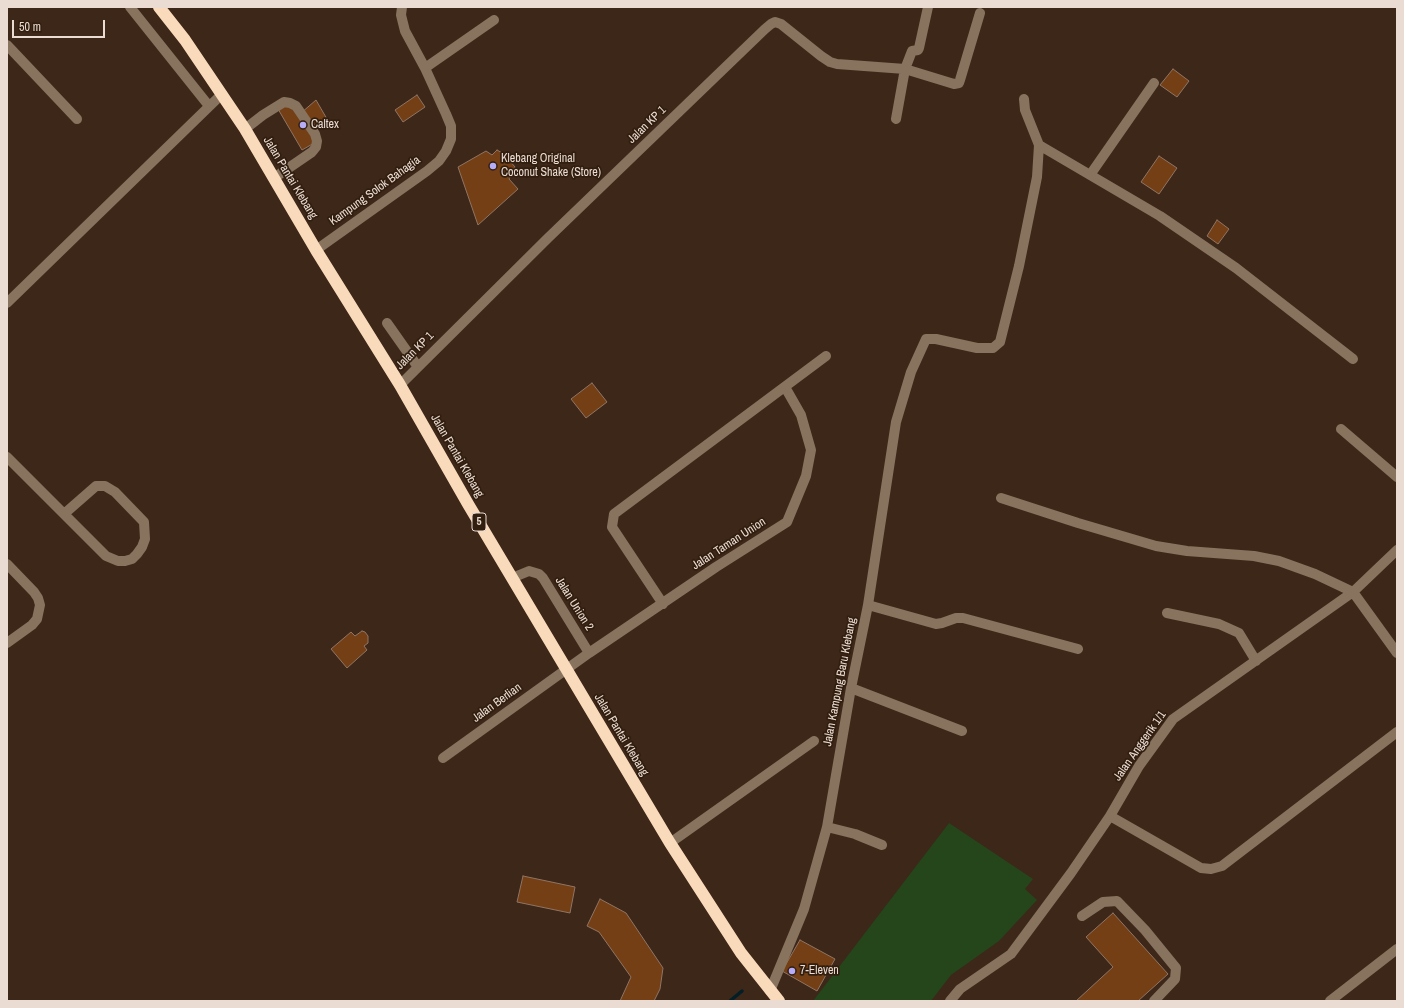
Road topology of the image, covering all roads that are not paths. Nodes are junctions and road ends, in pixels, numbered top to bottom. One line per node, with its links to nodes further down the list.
1 (130, 7): 13 (street)
2 (159, 7): 11 (highway, Jalan Pantai Klebang / 5)
3 (402, 7): 8 (street)
4 (928, 7): 9 (street)
5 (980, 13): 9 (street, Jalan KP 1)
6 (494, 20): 8 (street)
7 (7, 44): 14 (street)
8 (425, 68): 20 (street, Kampung Solok Bahagia)
9 (905, 69): 15 (street); 25 (street, Jalan KP 1)
10 (1154, 83): 18 (street)
11 (222, 94): 13 (street); 16 (highway, Jalan Pantai Klebang / 5)
12 (1024, 99): 17 (street)
13 (209, 106): 21 (street)
14 (77, 119)
15 (896, 119)
16 (244, 129): 19 (highway, Jalan Pantai Klebang / 5); 19 (street)
17 (1039, 145): 18 (street); 38 (street, Jalan Kampung Baru Klebang)
18 (1090, 175): 24 (street)
19 (274, 178): 20 (highway, Jalan Pantai Klebang / 5)
20 (316, 250): 26 (highway, Jalan Pantai Klebang / 5)
21 (7, 303)
22 (387, 322): 25 (street)
23 (826, 356): 27 (street)
24 (1353, 359)
25 (418, 367): 26 (street, Jalan KP 1)
26 (400, 385): 35 (highway, Jalan Pantai Klebang / 5)
27 (785, 387): 37 (street, Jalan Taman Union); 37 (street)
28 (1341, 429): 30 (street)
29 (7, 457): 32 (street)
30 (1397, 477)
31 (1001, 498): 36 (street)
32 (64, 514): 32 (street)
33 (1397, 550): 36 (street, Jalan Anggerik 1/1)
34 (7, 564): 40 (street)
35 (512, 578): 43 (street, Jalan Union 2); 45 (highway, Jalan Pantai Klebang / 5)
36 (1354, 592): 42 (street); 44 (street, Jalan Anggerik 1/1)
37 (663, 604): 43 (street, Jalan Taman Union)
38 (868, 605): 41 (street); 46 (street, Jalan Kampung Baru Klebang)
39 (1167, 613): 44 (street)
40 (7, 643)
41 (1078, 649)
42 (1397, 653)
43 (589, 654): 45 (street, Jalan Taman Union)
44 (1256, 661): 51 (street, Jalan Anggerik 1/1)
45 (566, 670): 50 (street, Jalan Berlian); 53 (highway, Jalan Pantai Klebang / 5)
46 (851, 688): 47 (street); 52 (street, Jalan Kampung Baru Klebang)
47 (962, 731)
48 (1397, 732): 51 (street)
49 (814, 741): 53 (street)
50 (443, 758)
51 (1110, 816): 59 (street, Jalan Anggerik 1/1)
52 (826, 827): 54 (street); 57 (street, Jalan Kampung Baru Klebang)
53 (670, 843): 57 (highway, Jalan Pantai Klebang / 5)
54 (882, 845)
55 (1082, 916): 60 (street)
56 (1397, 949): 61 (street)
57 (770, 991): 58 (highway, Jalan Pantai Klebang / 5)
58 (779, 1001)
59 (950, 1001)
60 (1154, 1001)
61 (1330, 1001)

